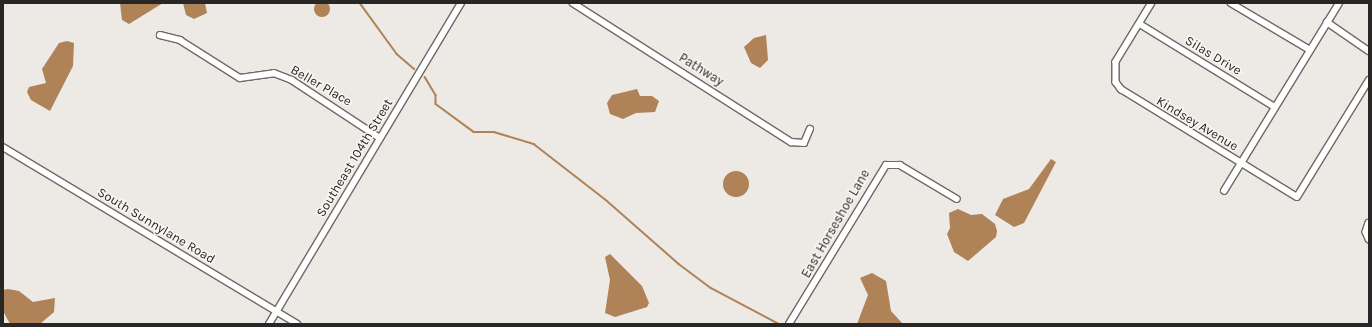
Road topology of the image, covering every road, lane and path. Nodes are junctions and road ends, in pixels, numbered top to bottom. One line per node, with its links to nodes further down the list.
1 (461, 3): 14 (street, Southeast 104th Street)
2 (573, 3): 13 (street, Pathway)
3 (1152, 3): 7 (street, Kindsey Avenue)
4 (1231, 3): 9 (street)
5 (1339, 3): 6 (street)
6 (1327, 22): 9 (street); 10 (street)
7 (1140, 24): 12 (street, Silas Drive); 16 (street, Kindsey Avenue)
8 (160, 35): 14 (street, Beller Place)
9 (1310, 50): 12 (street)
10 (1369, 51)
11 (1369, 80): 16 (street, Kindsey Avenue)
12 (1276, 107): 16 (street)
13 (810, 129)
14 (380, 138): 21 (street, Southeast 104th Street)
15 (3, 147): 21 (street, South Sunnylane Road)
16 (1241, 163): 17 (street)
17 (1224, 192)
18 (957, 199): 24 (street, East Horseshoe Lane)
19 (1369, 223): 20 (street)
20 (1368, 237)
21 (276, 312): 22 (street, Southeast 104th Street); 23 (street, South Sunnylane Road)
22 (269, 324)
23 (297, 324)
24 (789, 324)

